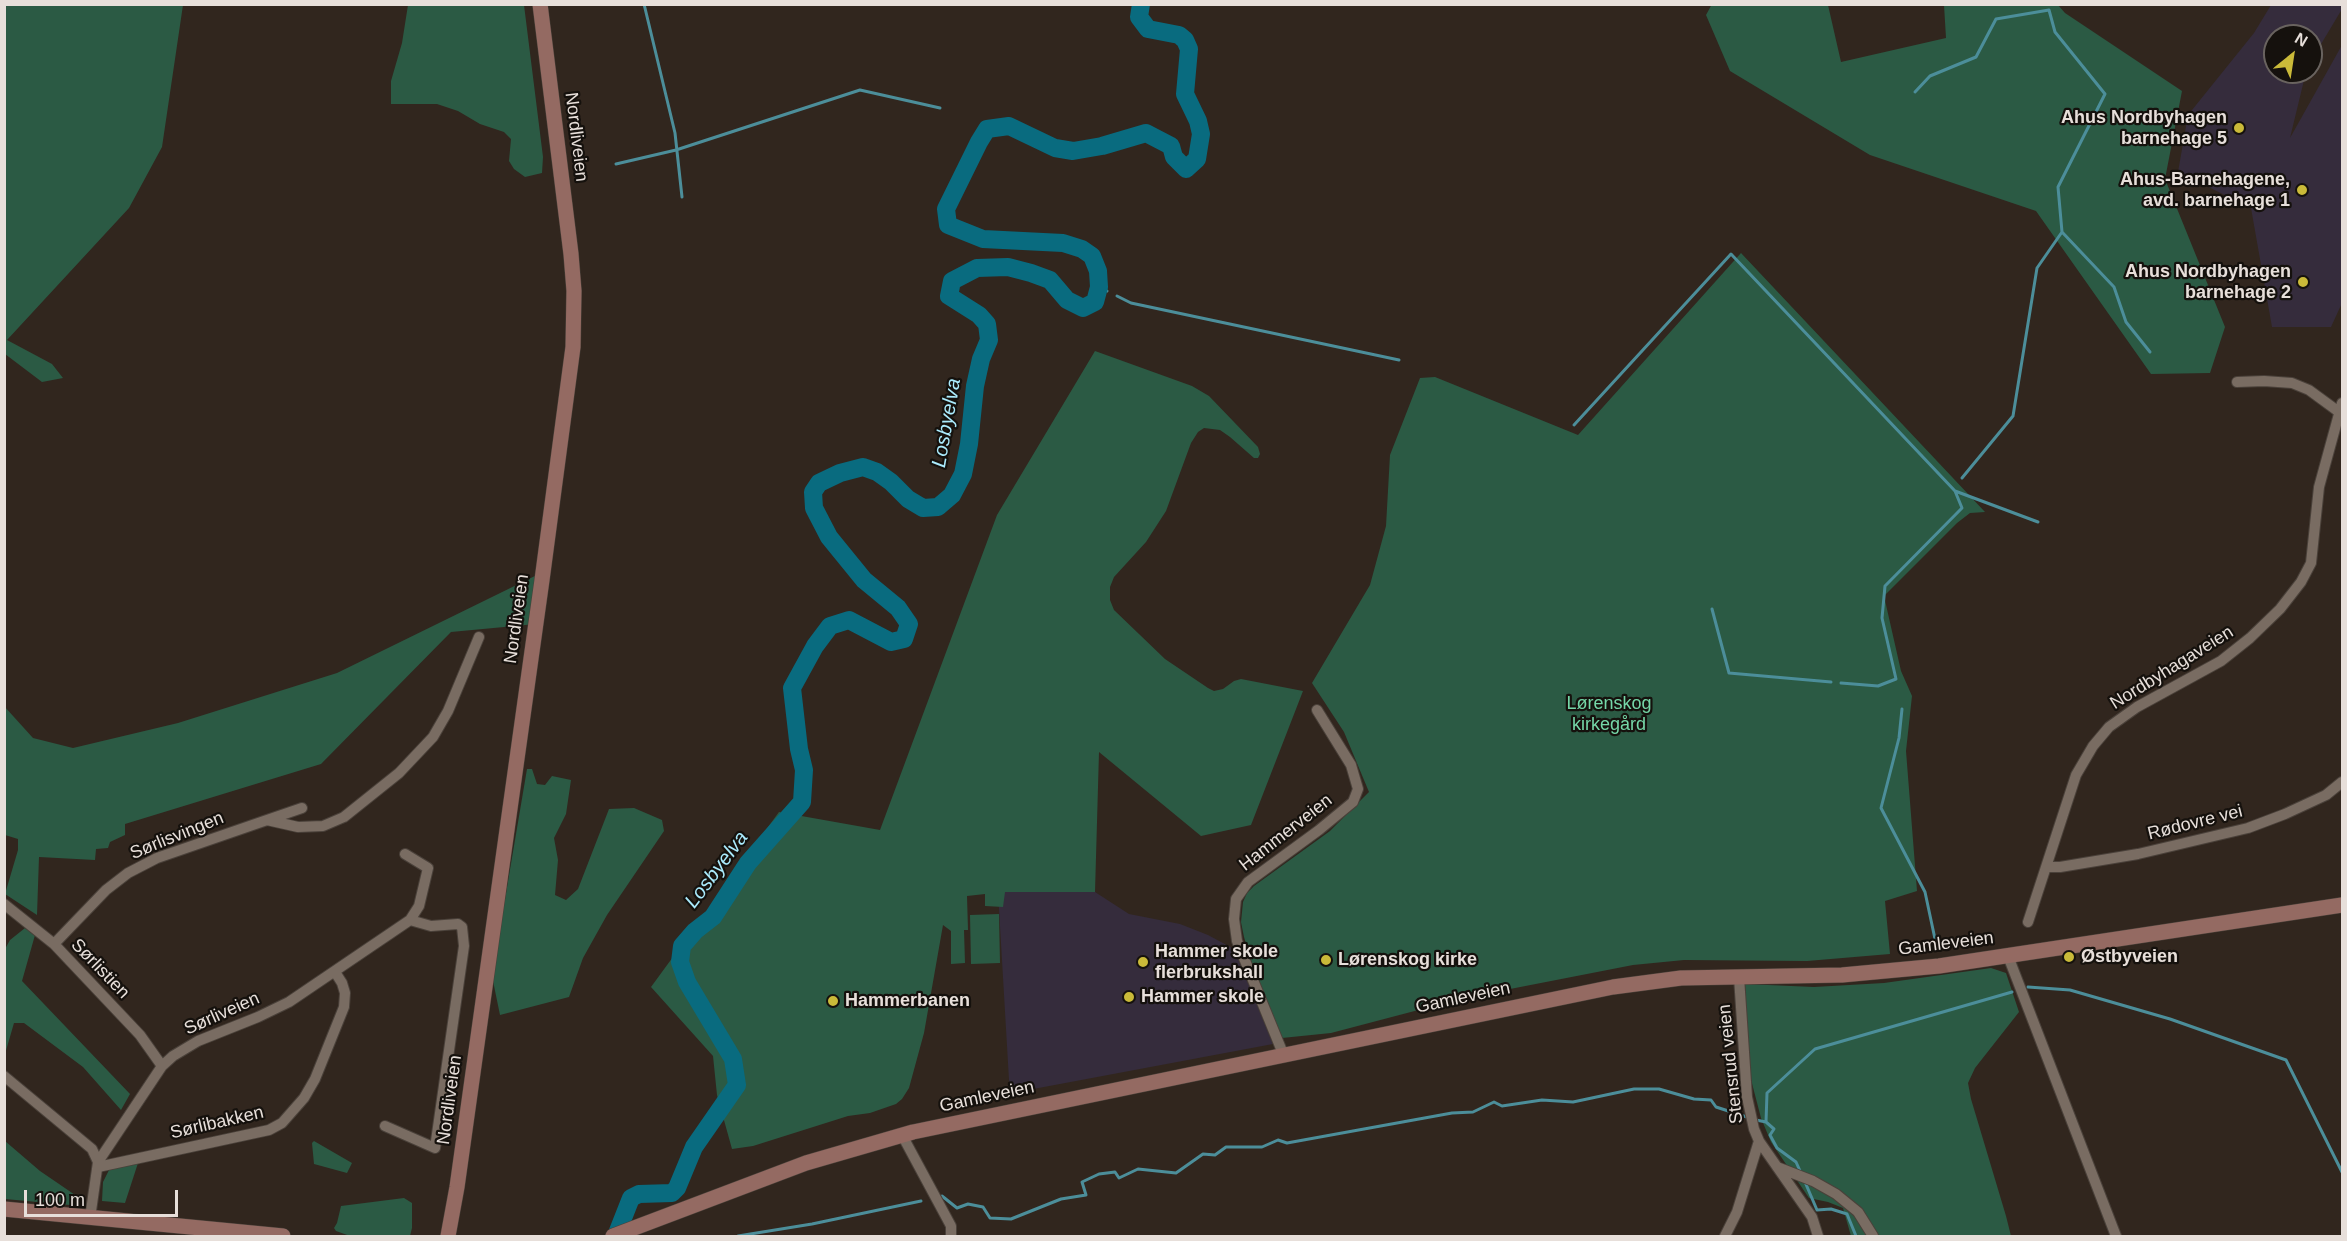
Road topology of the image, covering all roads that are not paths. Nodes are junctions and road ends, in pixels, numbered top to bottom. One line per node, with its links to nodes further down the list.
1 (540, 4): 31 (main road, Nordliveien)
2 (2237, 382): 3 (street, Nordbyhagaveien)
3 (2341, 407): 10 (street, Nordbyhagaveien)
4 (479, 637): 8 (street)
5 (1317, 710): 19 (street, Hammerveien)
6 (2343, 782): 10 (street, Rødovre vei)
7 (302, 808): 8 (street, Sørlisvingen)
8 (267, 820): 15 (street, Sørlisvingen)
9 (405, 854): 13 (street)
10 (2046, 867): 14 (street, Nordbyhagaveien)
11 (4, 904): 15 (street, Sørlistien)
12 (2343, 905): 16 (main road, Gamleveien)
13 (410, 920): 17 (street, Sørliveien); 22 (street)
14 (2028, 922)
15 (54, 944): 20 (street, Sørlistien)
16 (2008, 956): 18 (main road, Gamleveien); 37 (street)
17 (334, 972): 20 (street, Sørliveien); 25 (street, Sørlibakken)
18 (1739, 977): 19 (main road, Gamleveien); 24 (street, Stensrud veien)
19 (1284, 1056): 23 (main road, Gamleveien)
20 (162, 1066): 25 (street, Sørliveien)
21 (4, 1076): 25 (street)
22 (385, 1126)
23 (902, 1135): 29 (street); 32 (main road, Gamleveien)
24 (1759, 1141): 26 (street, Stensrud veien); 34 (street)
25 (98, 1164): 28 (street, Sørliveien)
26 (1776, 1167): 35 (street, Stensrud veien); 36 (street)
27 (4, 1209): 28 (main road)
28 (90, 1218): 30 (main road)
29 (951, 1231): 33 (street)
30 (283, 1236)
31 (448, 1236)
32 (613, 1236)
33 (959, 1236)
34 (1725, 1236)
35 (1818, 1236)
36 (1873, 1236)
37 (2116, 1236)

